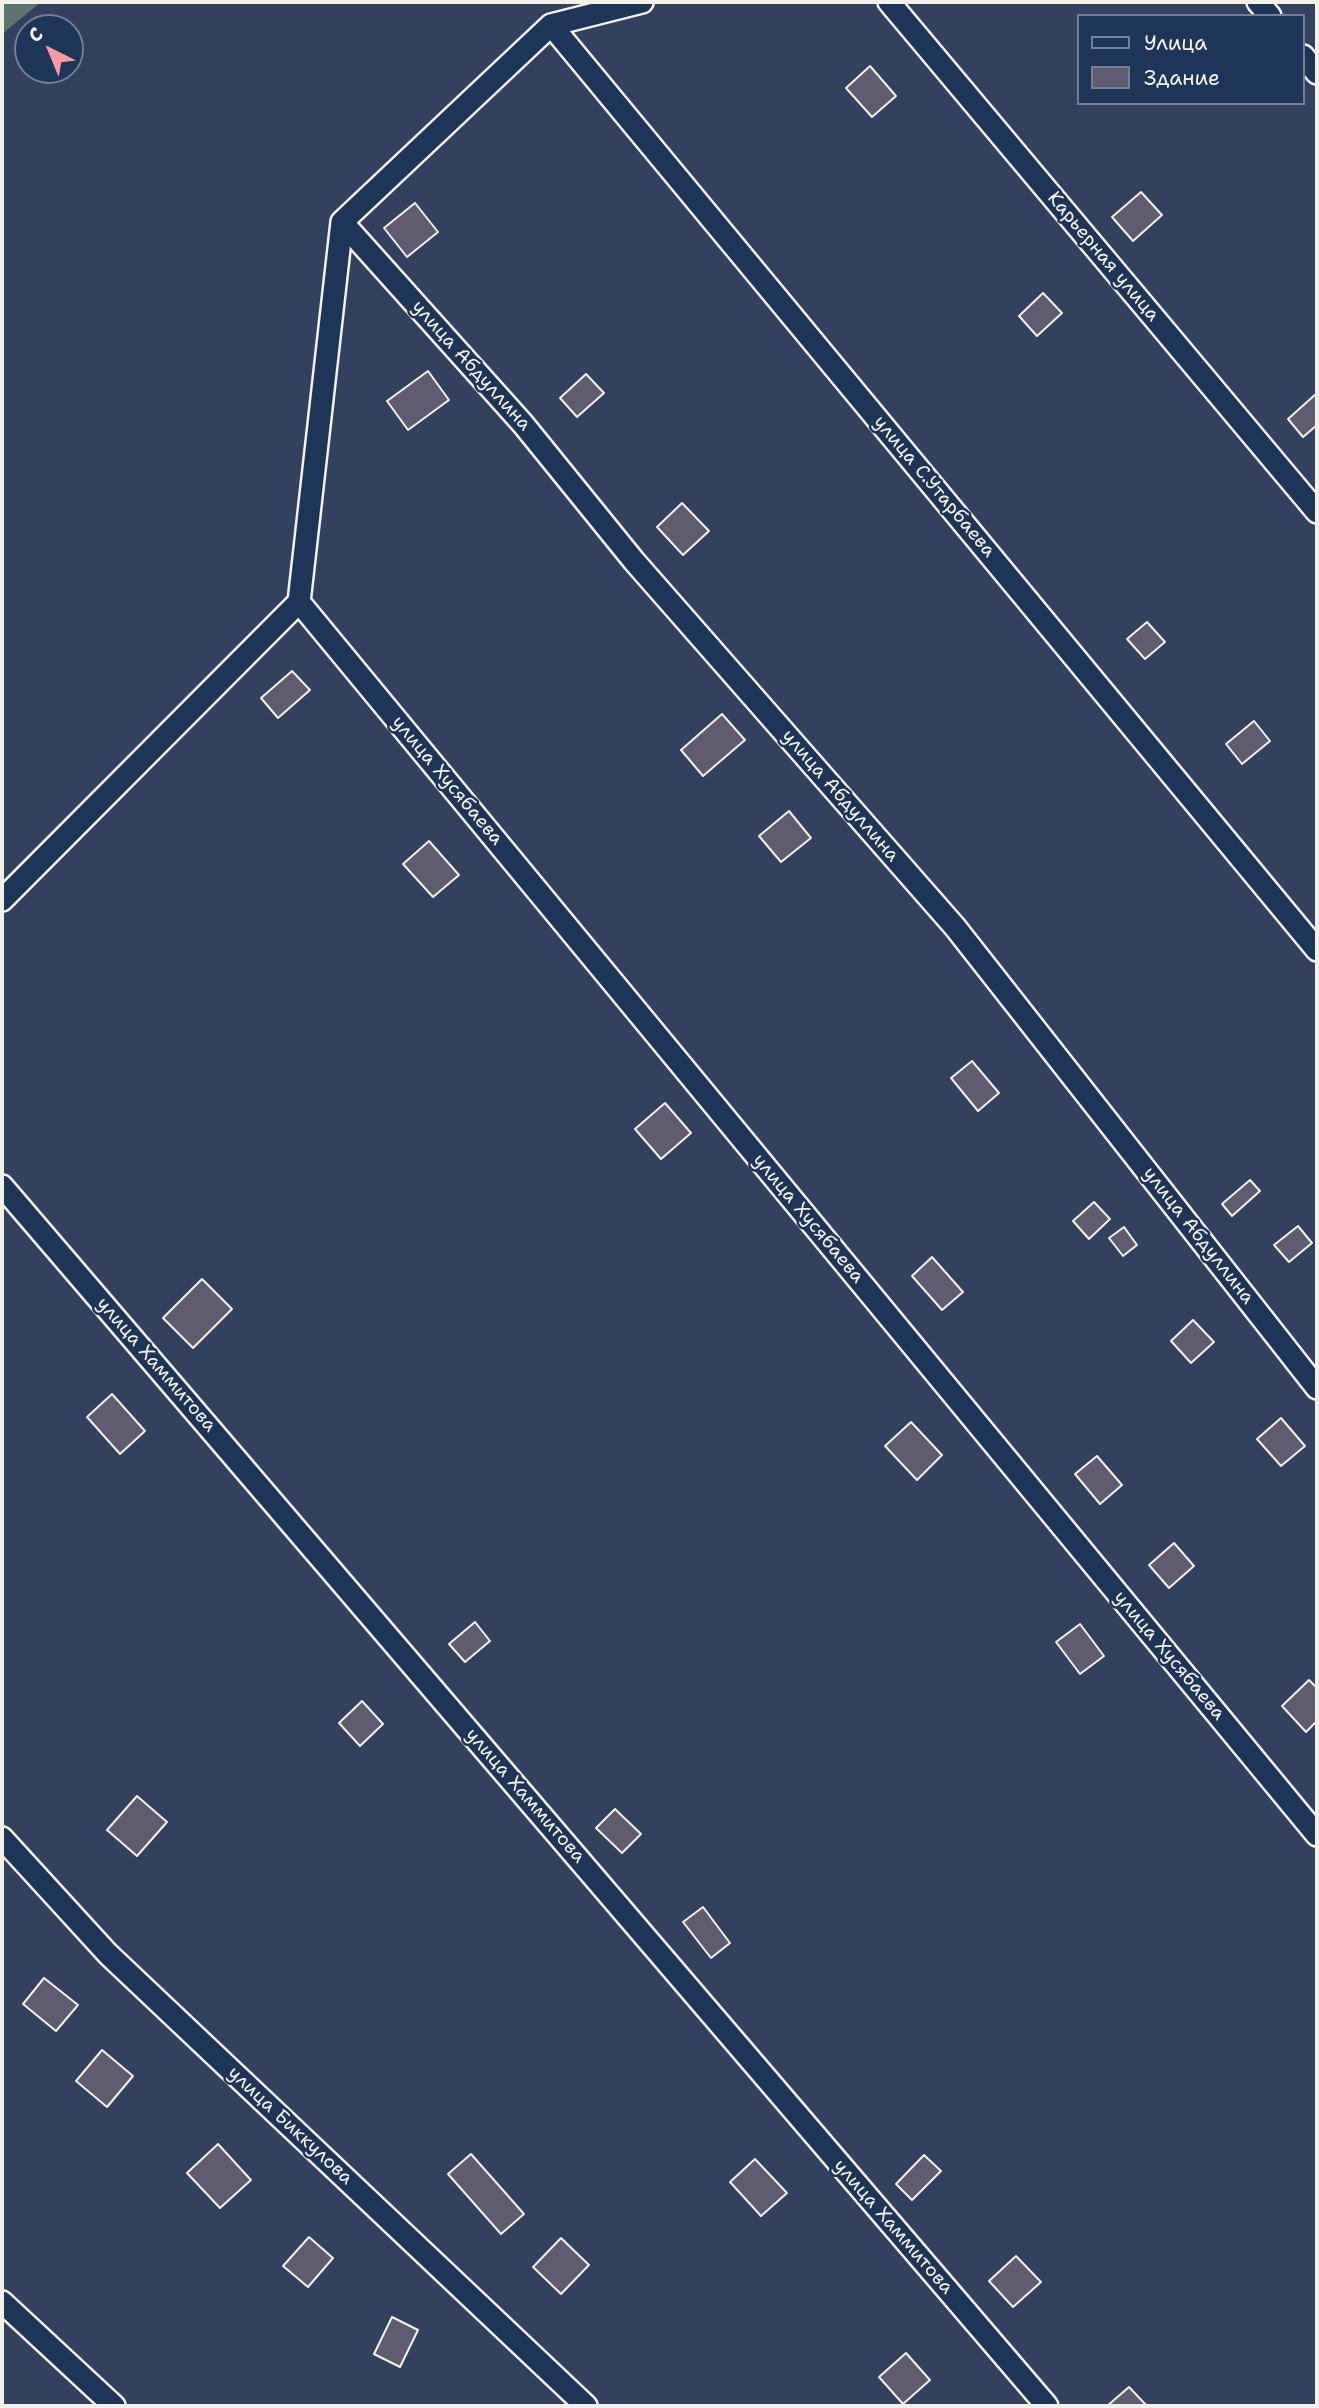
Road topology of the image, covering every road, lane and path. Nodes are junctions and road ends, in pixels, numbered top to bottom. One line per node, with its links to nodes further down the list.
1 (642, 2): 3 (street)
2 (889, 2): 7 (street, Карьерная улица)
3 (551, 24): 6 (street); 10 (street, улица С.Утарбаева)
4 (1305, 58): 5 (street)
5 (1317, 73)
6 (342, 222): 8 (street); 12 (street, улица Абдуллина)
7 (1317, 512)
8 (299, 602): 9 (street); 13 (street, улица Хусябаева)
9 (2, 900)
10 (1317, 950)
11 (2, 1186): 18 (street, улица Хаммитова)
12 (1317, 1388)
13 (1317, 1835)
14 (2, 1838): 17 (street, улица Биккулова)
15 (2, 2302): 16 (street)
16 (114, 2406)
17 (586, 2406)
18 (1047, 2406)

